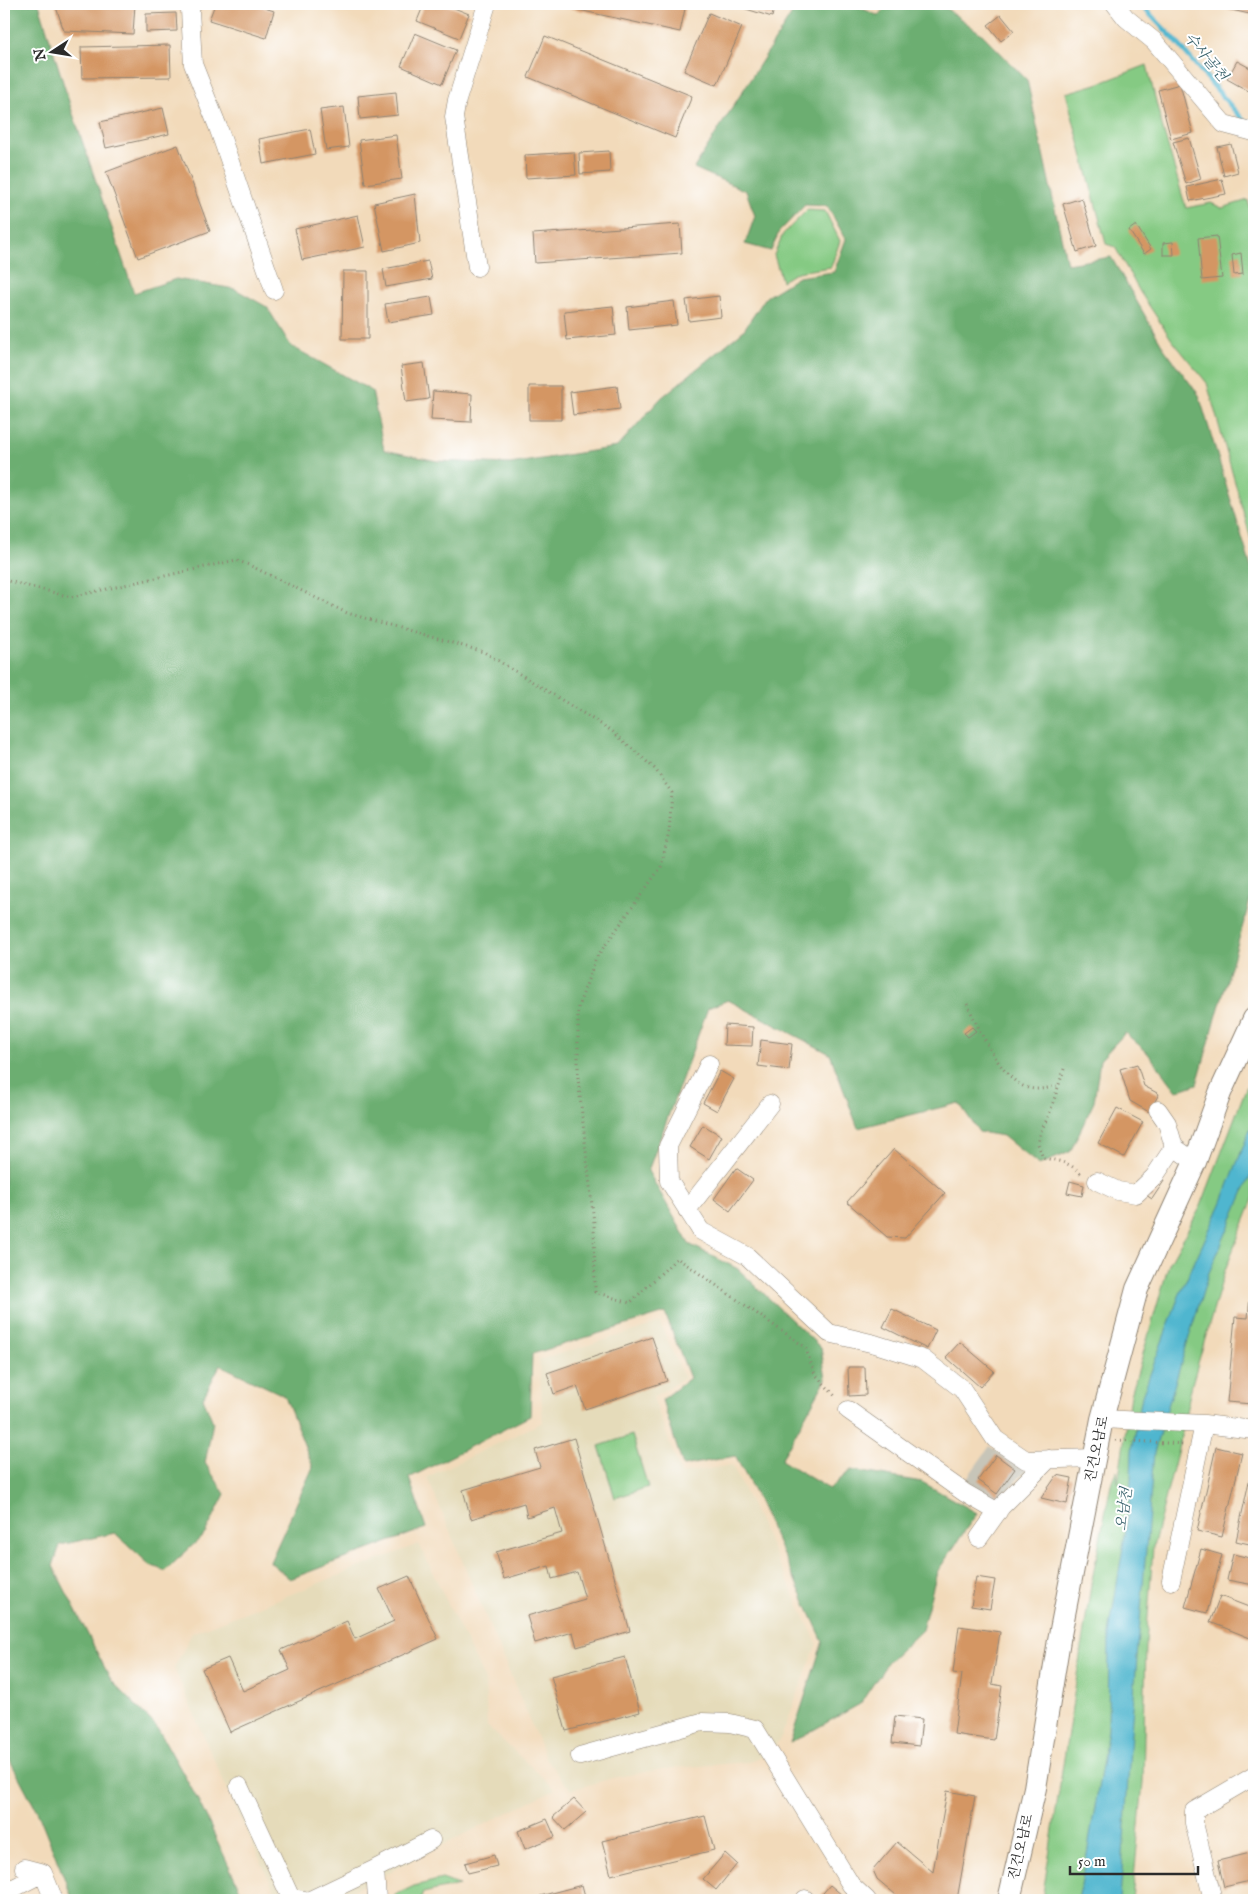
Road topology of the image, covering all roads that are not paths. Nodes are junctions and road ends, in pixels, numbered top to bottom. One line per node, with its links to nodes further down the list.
1 (192, 4): 6 (street)
2 (487, 4): 5 (street)
3 (1114, 4): 4 (street)
4 (1254, 132)
5 (477, 267)
6 (274, 290)
7 (1254, 1019): 12 (main road, 진건오남로)
8 (709, 1064): 14 (street)
9 (770, 1104): 14 (street)
10 (1158, 1110): 11 (street)
11 (1174, 1147): 12 (street); 13 (street)
12 (1195, 1162): 16 (main road, 진건오남로)
13 (1097, 1181)
14 (687, 1210): 20 (street)
15 (848, 1410): 21 (street)
16 (1113, 1419): 17 (street); 19 (main road, 진건오남로)
17 (1204, 1424): 18 (street); 23 (street)
18 (1254, 1430)
19 (1095, 1458): 20 (street); 37 (main road, 진건오남로)
20 (1049, 1459): 21 (street)
21 (998, 1512): 22 (street)
22 (978, 1538)
23 (1171, 1581)
24 (580, 1756): 36 (street)
25 (1254, 1776): 38 (street)
26 (239, 1786): 34 (street)
27 (431, 1840): 29 (street)
28 (24, 1868): 30 (street)
29 (375, 1869): 32 (street); 35 (street)
30 (43, 1873): 31 (street); 33 (street)
31 (4, 1893)
32 (377, 1895)
33 (54, 1900)
34 (304, 1900)
35 (310, 1900)
36 (867, 1900)
37 (1009, 1900)
38 (1213, 1900)

